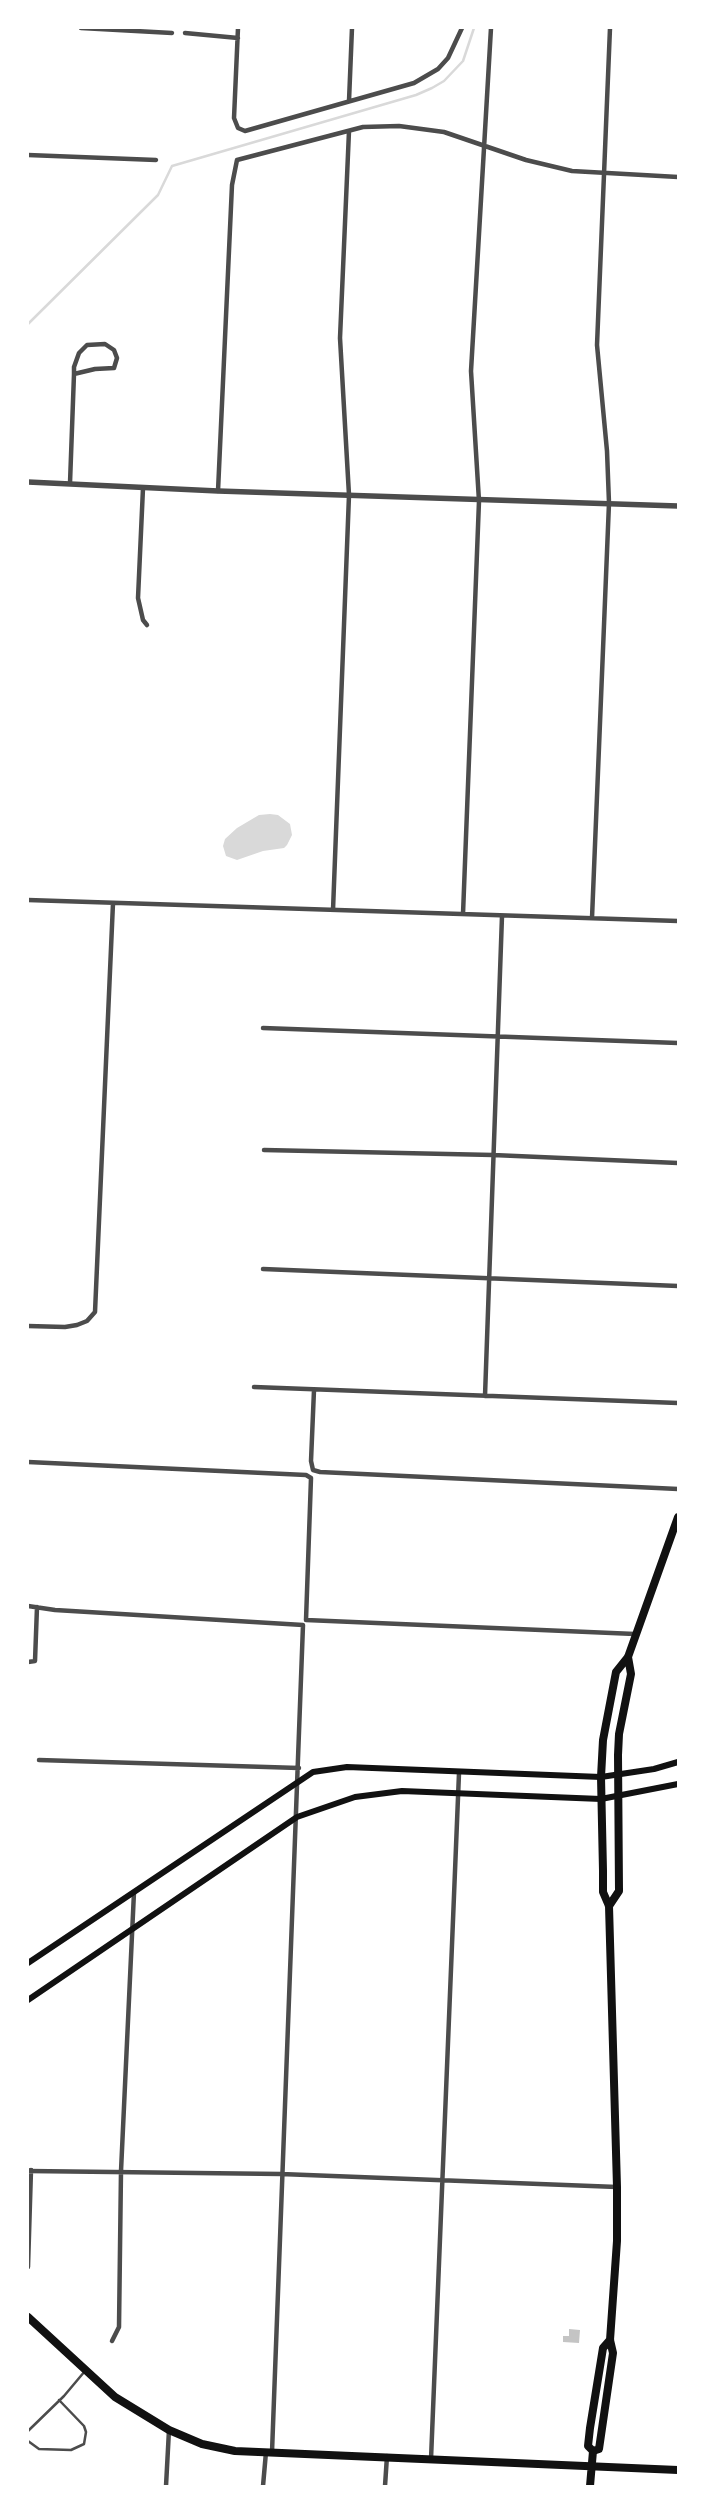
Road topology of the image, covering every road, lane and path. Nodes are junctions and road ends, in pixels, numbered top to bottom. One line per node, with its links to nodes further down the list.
1 (80, 28): 2 (street)
2 (117, 28): 8 (street)
3 (238, 28): 10 (street)
4 (352, 28): 11 (street)
5 (462, 28): 11 (street)
6 (491, 28): 13 (street)
7 (610, 28): 16 (street)
8 (172, 33)
9 (185, 33): 10 (street)
10 (238, 38): 11 (street)
11 (349, 101)
12 (349, 131): 13 (street); 22 (street); 23 (street)
13 (483, 145): 16 (street); 24 (street)
14 (28, 155): 15 (street)
15 (156, 160)
16 (604, 174): 17 (street); 25 (street)
17 (678, 177)
18 (74, 374): 18 (street); 20 (street)
19 (28, 482): 20 (street)
20 (70, 484): 21 (street)
21 (143, 488): 22 (street); 27 (street)
22 (218, 491): 23 (street)
23 (349, 495): 24 (street); 30 (street)
24 (479, 501): 25 (street); 31 (street)
25 (609, 503): 26 (street); 33 (street)
26 (678, 506)
27 (148, 626)
28 (28, 900): 29 (street)
29 (113, 903): 30 (street); 44 (street)
30 (333, 910): 31 (street)
31 (463, 914): 32 (street)
32 (502, 916): 33 (street); 36 (street)
33 (592, 918): 34 (street)
34 (678, 921)
35 (263, 1028): 36 (street)
36 (497, 1038): 37 (street); 39 (street)
37 (678, 1043)
38 (264, 1150): 39 (street)
39 (493, 1156): 40 (street); 42 (street)
40 (678, 1163)
41 (264, 1268): 42 (street)
42 (489, 1278): 43 (street); 47 (street)
43 (678, 1286)
44 (28, 1326)
45 (254, 1387): 46 (street)
46 (314, 1390): 47 (street); 50 (street)
47 (485, 1396): 48 (street)
48 (678, 1403)
49 (28, 1462): 54 (street)
50 (678, 1489)
51 (678, 1518): 55 (main road)
52 (28, 1606): 53 (street)
53 (37, 1607): 54 (street); 57 (street)
54 (305, 1623): 55 (street); 60 (street)
55 (635, 1634): 56 (main road)
56 (628, 1657): 62 (main road); 63 (main road)
57 (28, 1662)
58 (39, 1760): 60 (street)
59 (678, 1762): 62 (main road)
60 (299, 1768): 64 (street)
61 (459, 1773): 63 (main road); 64 (main road); 66 (street)
62 (618, 1775): 63 (main road); 67 (main road)
63 (600, 1777): 68 (main road)
64 (298, 1781): 69 (street); 70 (main road)
65 (678, 1784): 67 (main road)
66 (458, 1794): 68 (main road); 69 (main road); 78 (street)
67 (618, 1797): 68 (main road); 71 (main road)
68 (601, 1799): 71 (main road)
69 (298, 1817): 72 (main road); 77 (street)
70 (134, 1891): 72 (street); 73 (main road)
71 (609, 1906): 79 (main road)
72 (133, 1928): 74 (main road); 76 (street)
73 (28, 1962)
74 (28, 2000)
75 (29, 2170): 76 (street); 80 (street)
76 (121, 2171): 77 (street); 82 (street)
77 (281, 2174): 78 (street); 88 (street)
78 (442, 2179): 79 (street); 90 (street)
79 (617, 2187): 91 (main road)
80 (28, 2267)
81 (28, 2317): 83 (main road)
82 (112, 2341)
83 (86, 2370): 84 (lane); 85 (main road)
84 (58, 2400): 86 (lane); 87 (lane)
85 (169, 2430): 88 (main road); 93 (street)
86 (28, 2431)
87 (28, 2441)
88 (269, 2452): 89 (main road); 94 (street)
89 (387, 2456): 90 (main road); 95 (street)
90 (431, 2459): 91 (main road)
91 (591, 2467): 92 (main road); 96 (main road)
92 (678, 2470)
93 (166, 2486)
94 (263, 2486)
95 (385, 2486)
96 (590, 2486)

